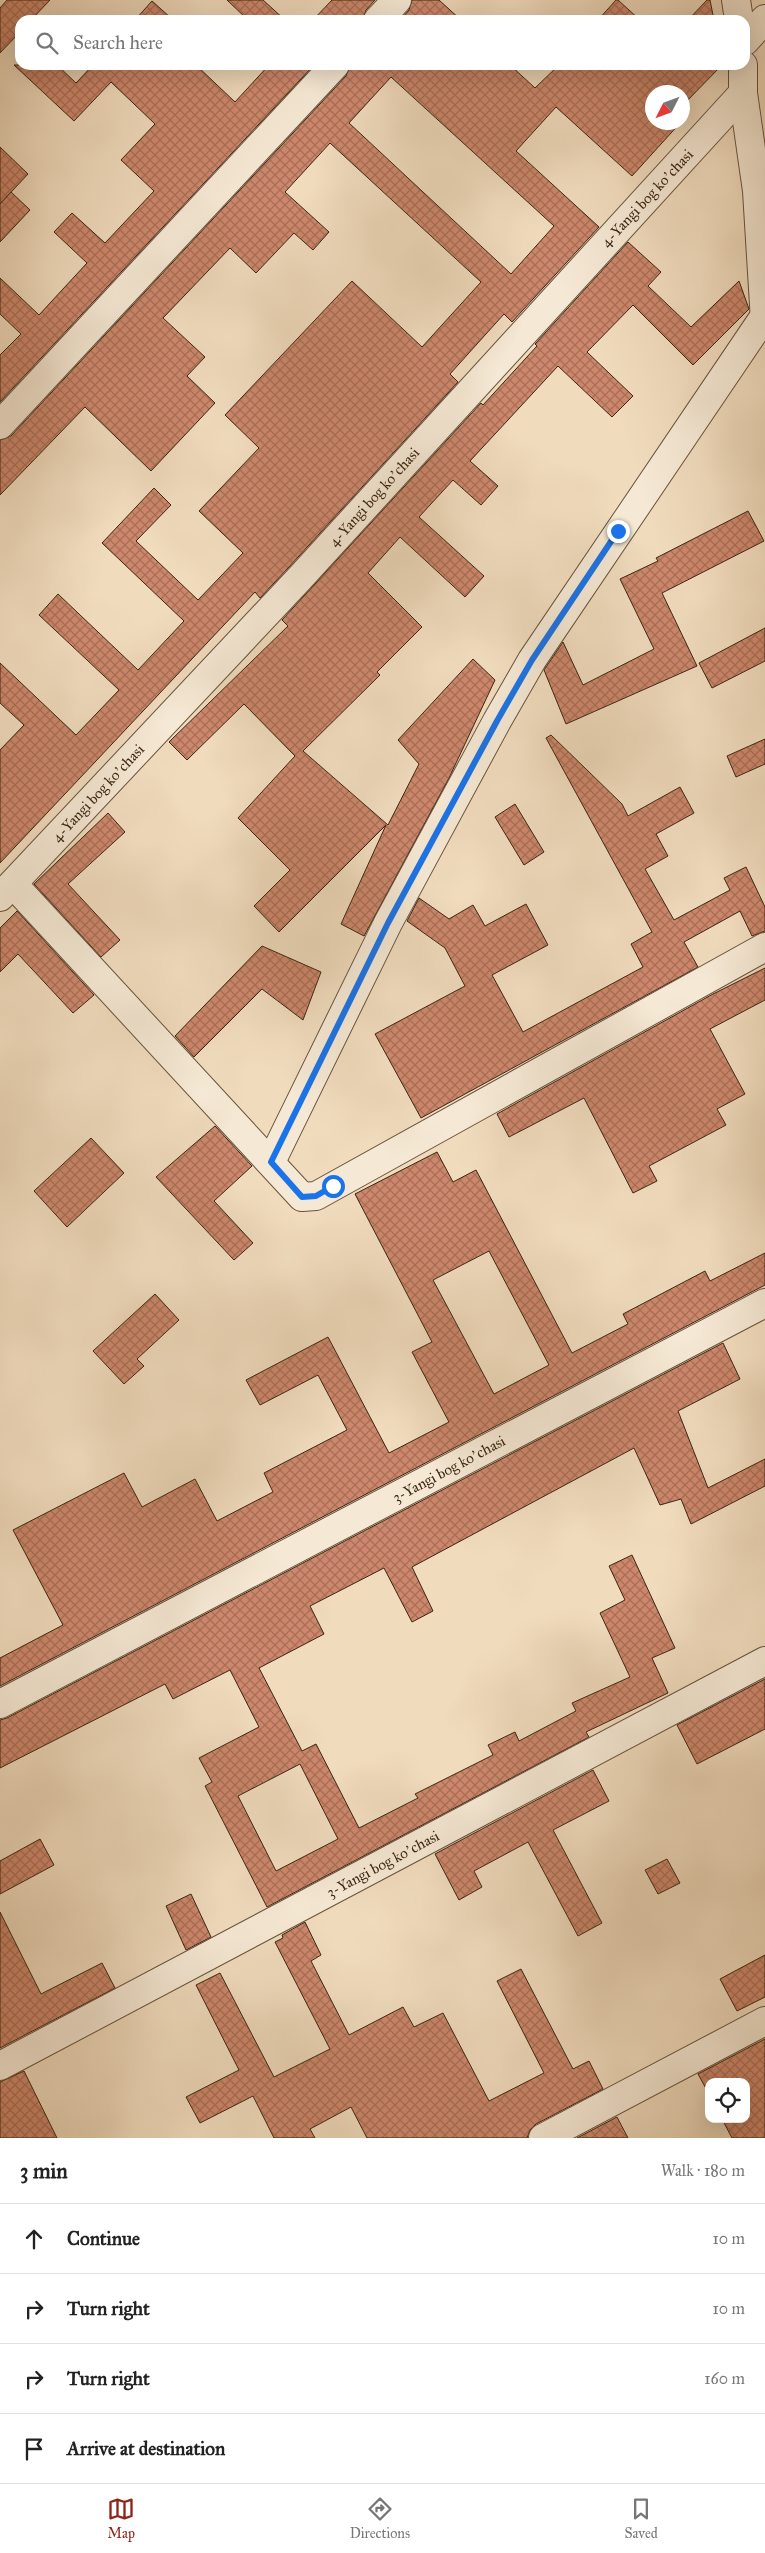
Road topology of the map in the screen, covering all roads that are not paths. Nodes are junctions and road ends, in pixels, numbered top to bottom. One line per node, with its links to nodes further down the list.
1 (397, 0): 3 (street)
2 (736, 0): 4 (street)
3 (383, 15)
4 (738, 15)
5 (765, 19): 6 (street)
6 (750, 36)
7 (330, 70): 12 (street)
8 (743, 70): 9 (street)
9 (743, 93): 10 (street); 13 (street, 4-Yangi bog koʼchasi)
10 (764, 317): 11 (street); 15 (street)
11 (765, 321)
12 (0, 424)
13 (7, 890): 15 (street)
14 (765, 947): 15 (street)
15 (271, 1162)
16 (765, 1303): 18 (street, 3-Yangi bog koʼchasi)
17 (765, 1661): 20 (street, 3-Yangi bog koʼchasi)
18 (0, 1704)
19 (765, 2021): 21 (street)
20 (0, 2066)
21 (543, 2138)

